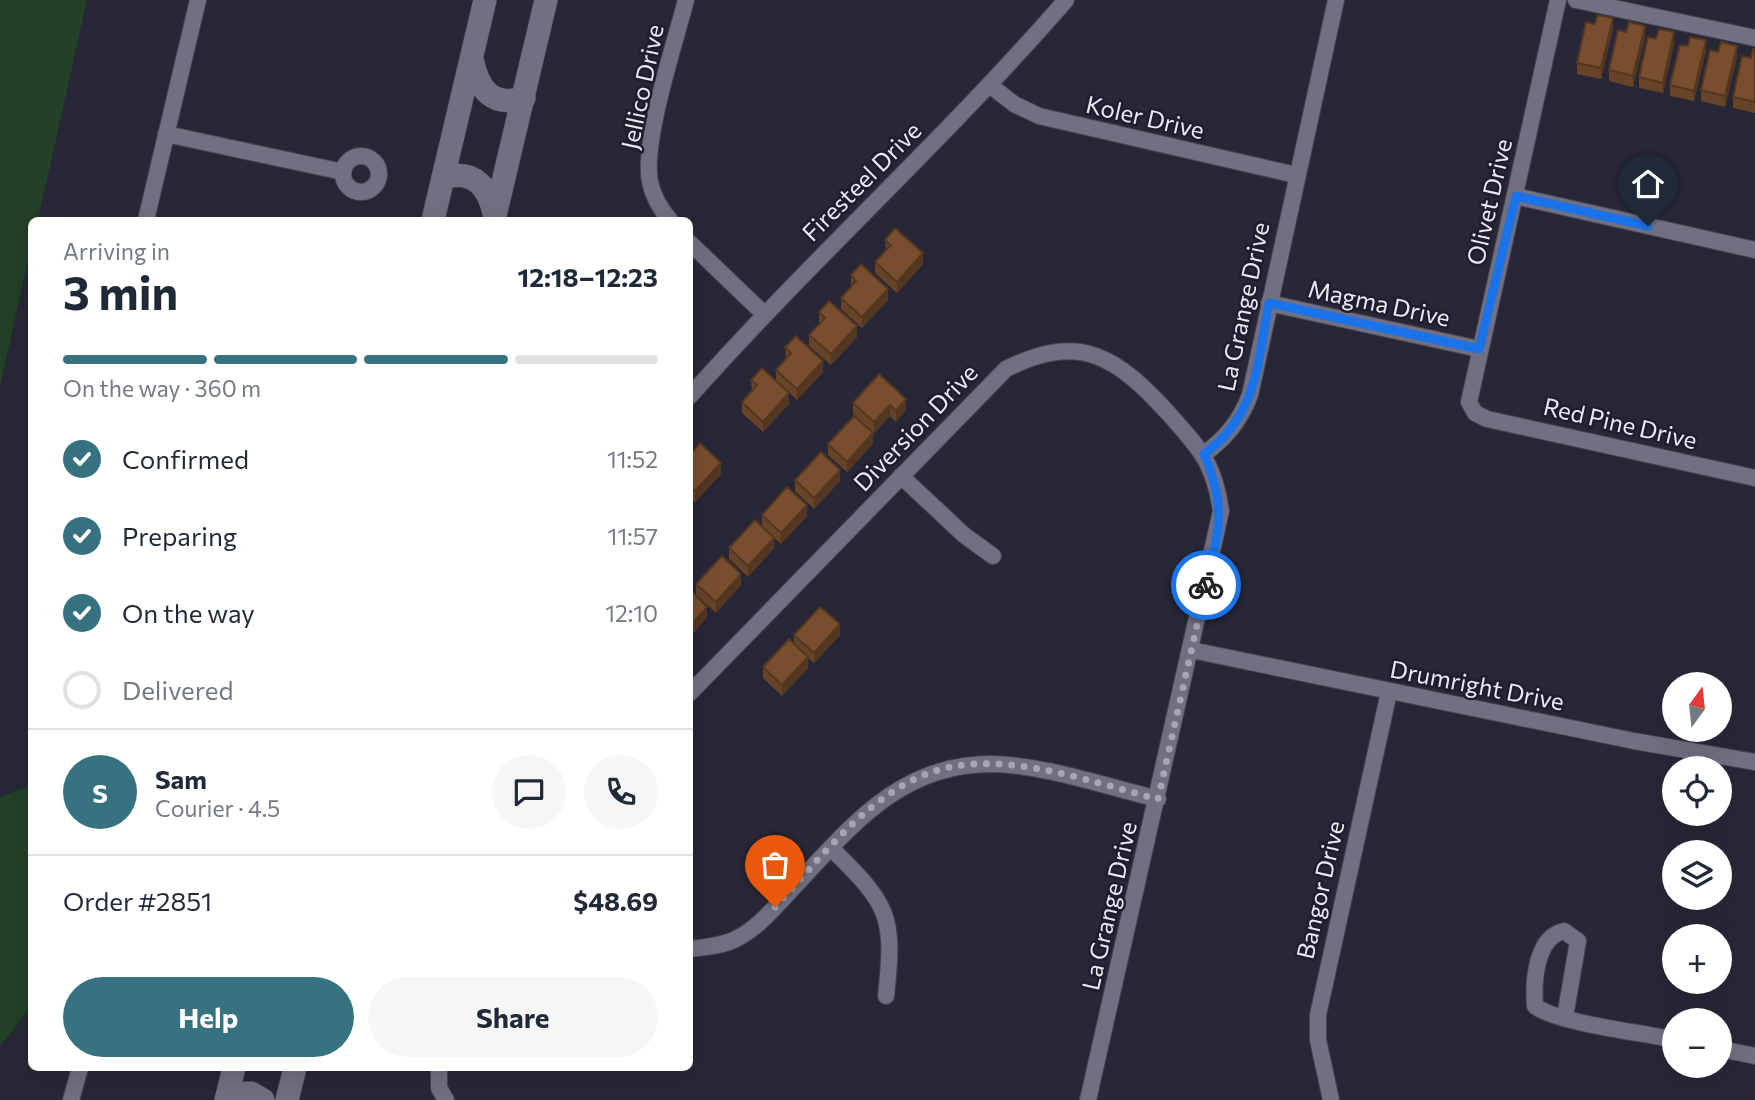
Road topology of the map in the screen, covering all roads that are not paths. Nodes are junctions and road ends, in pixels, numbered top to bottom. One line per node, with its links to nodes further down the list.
1 (198, 0): 13 (street)
2 (485, 0): 10 (main road)
3 (546, 0): 12 (main road)
4 (686, 0): 22 (street, Jellico Drive)
5 (1066, 0): 11 (street, Firesteel Drive)
6 (1336, 0): 15 (street, La Grange Drive)
7 (1558, 0): 17 (street, Olivet Drive)
8 (1576, 0): 9 (street)
9 (1755, 38)
10 (472, 56): 12 (main road); 16 (main road)
11 (991, 86): 15 (street, Koler Drive); 26 (street, Firesteel Drive)
12 (523, 99): 21 (main road)
13 (166, 134): 14 (street); 18 (street)
14 (342, 172)
15 (1296, 175): 25 (street, La Grange Drive)
16 (443, 178): 19 (main road); 20 (main road)
17 (1516, 196): 24 (street); 27 (street, Olivet Drive)
18 (147, 217)
19 (434, 217)
20 (494, 217)
21 (495, 217)
22 (667, 217)
23 (693, 246): 26 (street)
24 (1755, 250)
25 (1269, 303): 27 (street, Magma Drive); 30 (street, La Grange Drive)
26 (764, 313): 28 (street, Firesteel Drive)
27 (1479, 349): 29 (street, Olivet Drive)
28 (693, 393)
29 (1475, 413): 32 (street, Red Pine Drive)
30 (1204, 454): 31 (street, Diversion Drive); 34 (street, La Grange Drive)
31 (901, 475): 33 (street); 35 (street, Diversion Drive)
32 (1755, 478)
33 (993, 556)
34 (1191, 650): 36 (street, Drumright Drive); 38 (street, La Grange Drive)
35 (693, 690)
36 (1389, 692): 37 (street, Drumright Drive); 56 (street, Bangor Drive)
37 (1755, 762)
38 (1158, 799): 39 (street); 55 (street, La Grange Drive)
39 (831, 848): 40 (street); 41 (street)
40 (693, 948)
41 (886, 996)
42 (1565, 1017): 42 (street); 43 (street)
43 (1662, 1037)
44 (1732, 1051): 45 (street)
45 (1755, 1056)
46 (79, 1071): 51 (street)
47 (233, 1071): 50 (main road)
48 (294, 1071): 53 (main road)
49 (439, 1071): 54 (street)
50 (227, 1097): 52 (main road)
51 (71, 1100)
52 (263, 1100)
53 (287, 1100)
54 (446, 1100)
55 (1088, 1100)
56 (1331, 1100)

